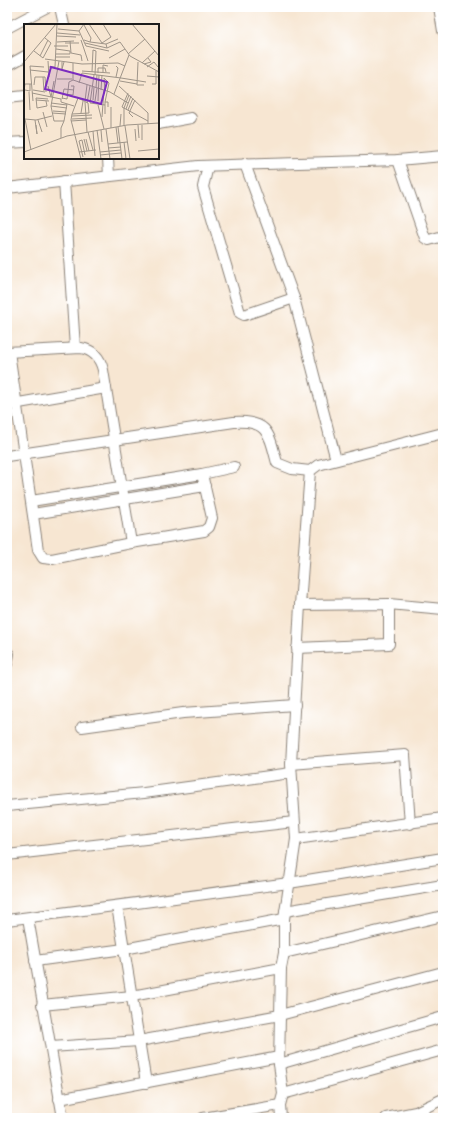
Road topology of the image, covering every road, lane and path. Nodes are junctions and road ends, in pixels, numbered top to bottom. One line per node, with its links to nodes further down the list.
1 (47, 7): 5 (street)
2 (60, 7): 4 (street)
3 (439, 7): 6 (street)
4 (64, 24)
5 (7, 28)
6 (443, 31)
7 (24, 57): 8 (street)
8 (7, 66)
9 (24, 96): 10 (street)
10 (7, 98)
11 (191, 118): 12 (street)
12 (159, 124)
13 (24, 142): 14 (street)
14 (7, 143)
15 (443, 156): 17 (street)
16 (108, 159): 20 (street)
17 (398, 160): 18 (street); 23 (street)
18 (245, 164): 19 (street); 24 (street)
19 (208, 166): 20 (street); 24 (street)
20 (109, 176): 21 (street)
21 (64, 181): 22 (street); 25 (street)
22 (7, 188)
23 (443, 236)
24 (294, 298): 33 (street)
25 (75, 348): 26 (street); 27 (street)
26 (8, 352): 28 (street)
27 (106, 388): 28 (street); 30 (street)
28 (12, 405): 31 (street)
29 (443, 433): 33 (street)
30 (114, 439): 31 (street); 35 (street); 38 (street)
31 (24, 453): 32 (street); 40 (street)
32 (7, 456)
33 (336, 460): 35 (street)
34 (234, 467): 36 (street)
35 (310, 471): 44 (street)
36 (202, 474): 37 (street); 38 (street)
37 (205, 486): 39 (street); 42 (street)
38 (122, 487): 39 (street); 40 (street)
39 (124, 500): 41 (street); 42 (street)
40 (31, 501): 41 (street)
41 (33, 514): 42 (street)
42 (131, 543)
43 (389, 604): 44 (street); 45 (street); 46 (street)
44 (300, 605): 46 (street)
45 (443, 609)
46 (297, 648): 49 (street)
47 (7, 653): 48 (street)
48 (7, 664)
49 (295, 705): 50 (street); 51 (street)
50 (82, 727)
51 (291, 769): 52 (street); 54 (street); 55 (street)
52 (7, 806)
53 (443, 818): 55 (street)
54 (294, 822): 56 (street); 57 (street)
55 (410, 824): 56 (street)
56 (296, 839): 59 (street)
57 (7, 855)
58 (443, 858): 59 (street)
59 (289, 883): 61 (street); 62 (street)
60 (443, 885): 62 (street)
61 (117, 906): 64 (street); 66 (street)
62 (284, 915): 66 (street); 67 (street)
63 (443, 916): 67 (street)
64 (28, 918): 65 (street); 68 (street)
65 (7, 920)
66 (124, 949): 68 (street); 71 (street)
67 (284, 953): 69 (street)
68 (35, 961): 72 (street)
69 (281, 968): 71 (street); 73 (street)
70 (443, 972): 73 (street)
71 (132, 996): 72 (street); 75 (street)
72 (42, 1005): 76 (street)
73 (280, 1015): 75 (street); 78 (street)
74 (443, 1017): 78 (street)
75 (139, 1041): 76 (street); 79 (street)
76 (51, 1047): 82 (street)
77 (443, 1050): 80 (street)
78 (279, 1060): 79 (street); 80 (street)
79 (146, 1083): 82 (street)
80 (283, 1094): 83 (street)
81 (443, 1099): 87 (street)
82 (59, 1100): 84 (street)
83 (280, 1105): 85 (street); 86 (street)
84 (63, 1118)
85 (203, 1118)
86 (281, 1118)
87 (386, 1118)

